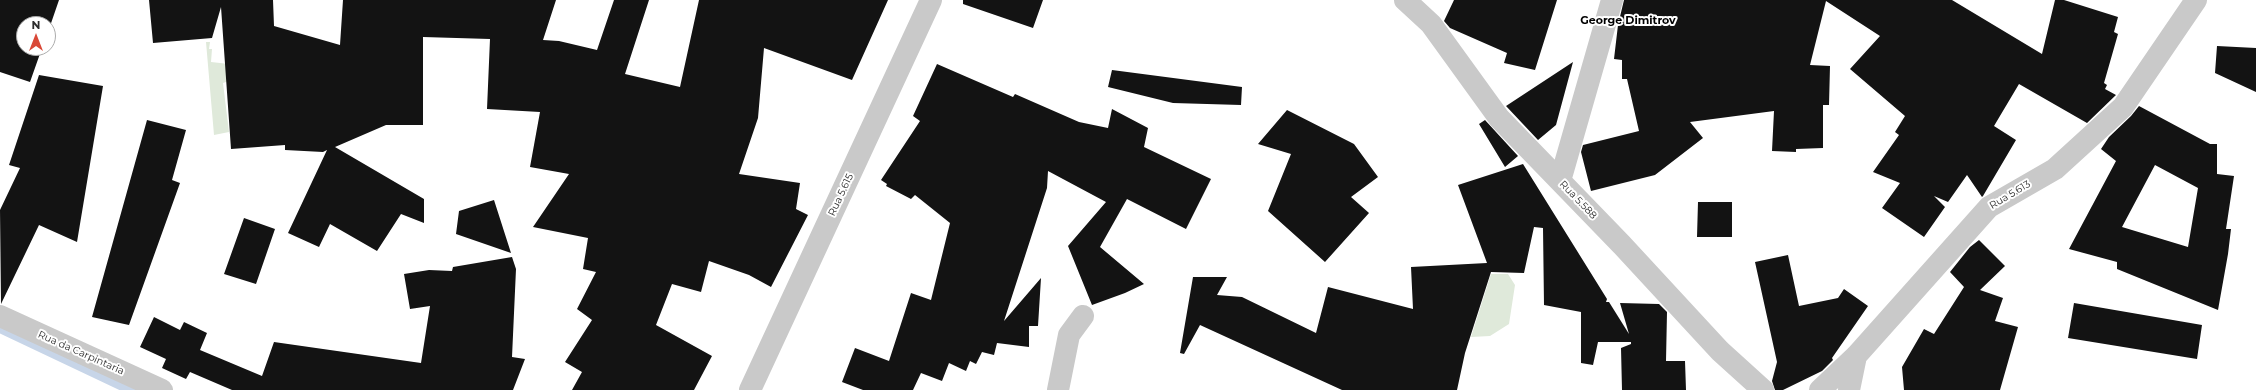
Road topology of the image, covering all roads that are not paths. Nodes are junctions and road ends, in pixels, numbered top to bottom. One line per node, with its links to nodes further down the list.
1 (931, 0): 10 (street, Rua 5.615)
2 (1405, 0): 5 (street, Rua 5.588)
3 (1612, 0): 5 (street)
4 (2196, 0): 8 (street, Rua 5.613)
5 (1560, 181): 12 (street, Rua 5.588)
6 (0, 316): 9 (street, Rua da Carpintaria)
7 (1083, 316): 11 (street)
8 (1856, 356): 13 (street, Rua 5.613); 14 (street)
9 (162, 390)
10 (750, 390)
11 (1058, 390)
12 (1763, 390)
13 (1820, 390)
14 (1849, 390)

